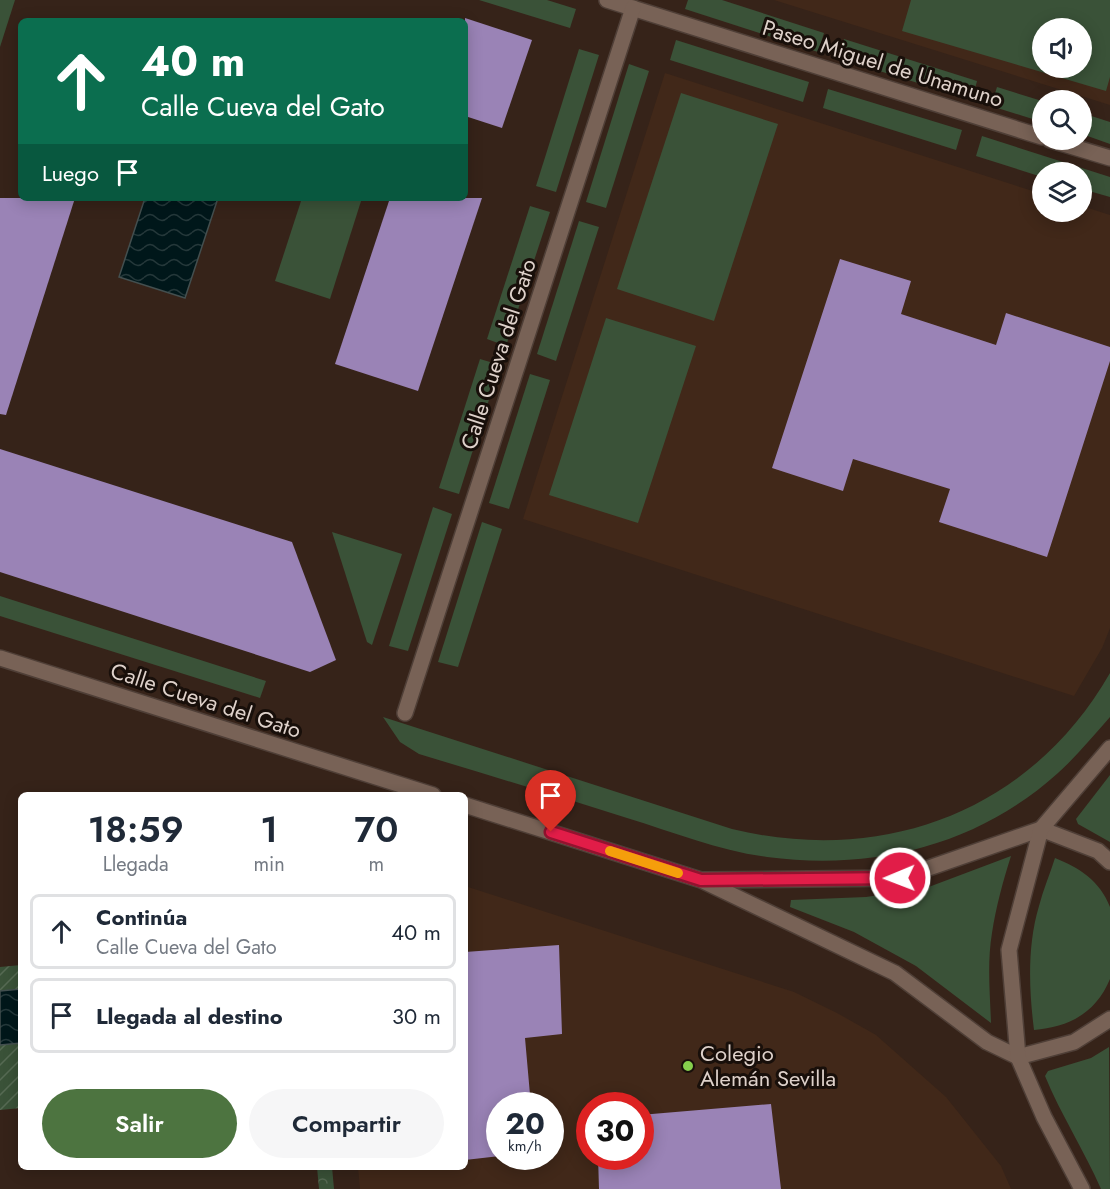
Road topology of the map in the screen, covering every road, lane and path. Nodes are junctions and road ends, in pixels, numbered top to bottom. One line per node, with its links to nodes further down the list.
1 (607, 0): 2 (street, Paseo Miguel de Unamuno)
2 (633, 8): 3 (street, Paseo Miguel de Unamuno); 7 (street, Calle Cueva del Gato)
3 (1032, 134)
4 (1083, 150): 5 (street)
5 (1110, 158)
6 (0, 658): 9 (street, Calle Cueva del Gato)
7 (405, 713)
8 (1110, 748): 11 (street)
9 (424, 792)
10 (468, 806): 13 (street)
11 (1041, 829): 12 (street); 13 (street); 15 (street)
12 (1110, 862)
13 (701, 880): 15 (street)
14 (1110, 1019): 15 (street)
15 (1018, 1057): 16 (street)
16 (1082, 1189)

